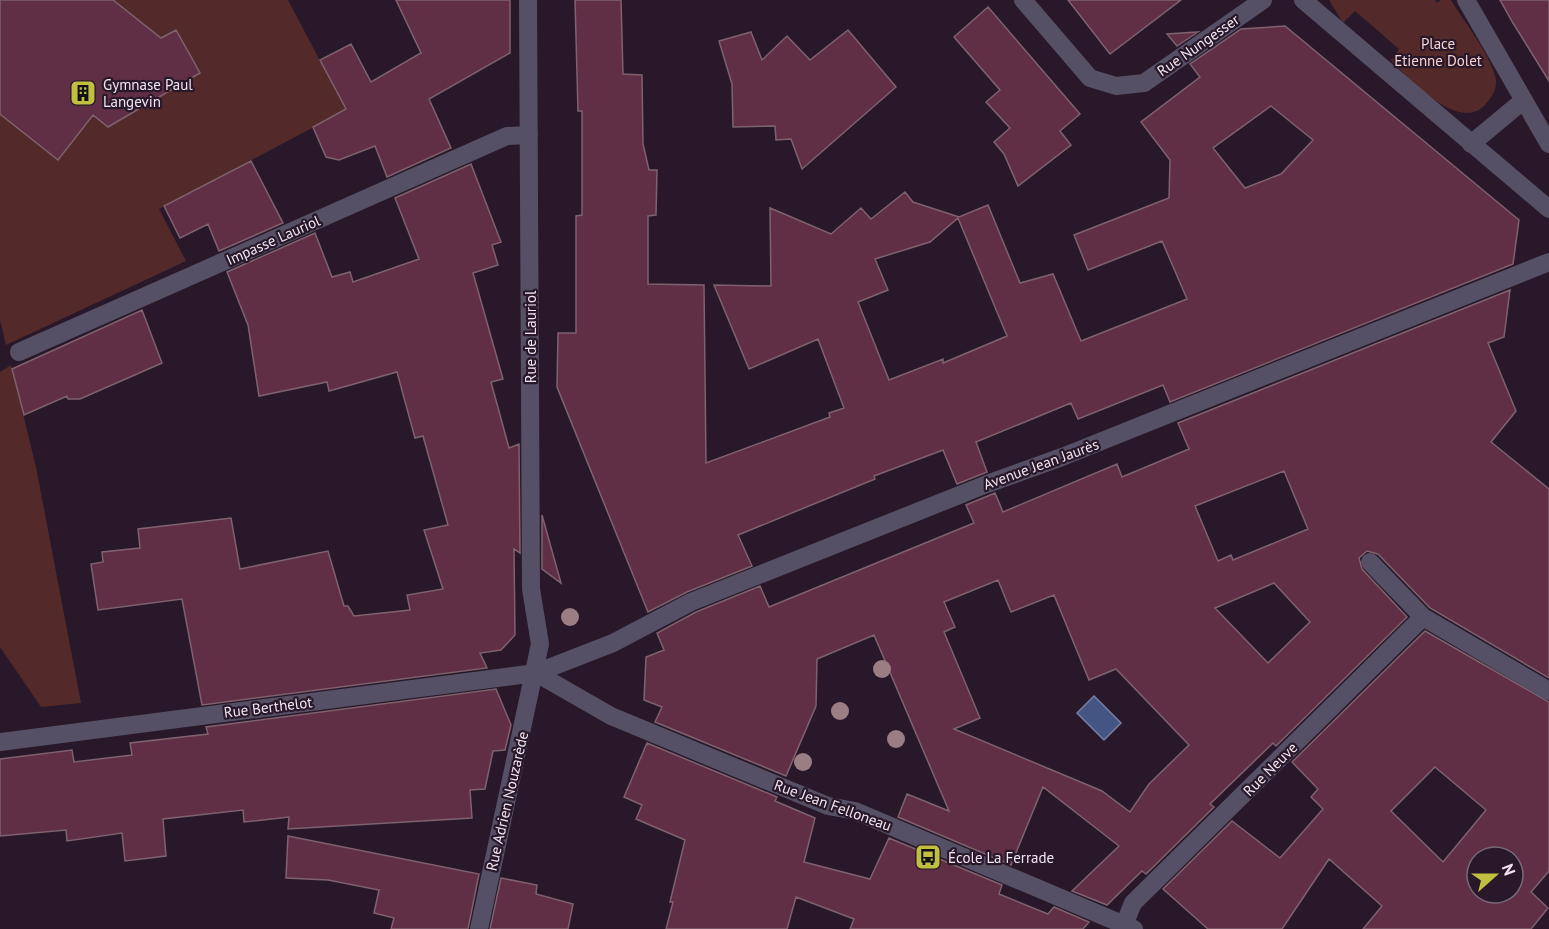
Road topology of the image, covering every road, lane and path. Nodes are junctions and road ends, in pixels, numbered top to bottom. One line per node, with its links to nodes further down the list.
1 (528, 0): 7 (street, Rue de Lauriol)
2 (1023, 0): 3 (street, Rue Nungesser)
3 (1263, 0)
4 (1303, 0): 8 (street)
5 (1466, 0): 6 (street)
6 (1524, 100): 8 (street); 9 (street)
7 (529, 135): 12 (street, Impasse Lauriol); 15 (street, Rue de Lauriol)
8 (1471, 144): 10 (street)
9 (1549, 144)
10 (1549, 209)
11 (1549, 262): 15 (street, Avenue Jean Jaurès)
12 (19, 352)
13 (1370, 562): 14 (street)
14 (1423, 617): 16 (street); 18 (street, Rue Neuve)
15 (536, 673): 17 (street, Rue Berthelot); 18 (street, Rue Jean Felloneau); 19 (street, Rue Adrien Nouzarède)
16 (1549, 692)
17 (0, 742)
18 (1129, 927)
19 (479, 929)

